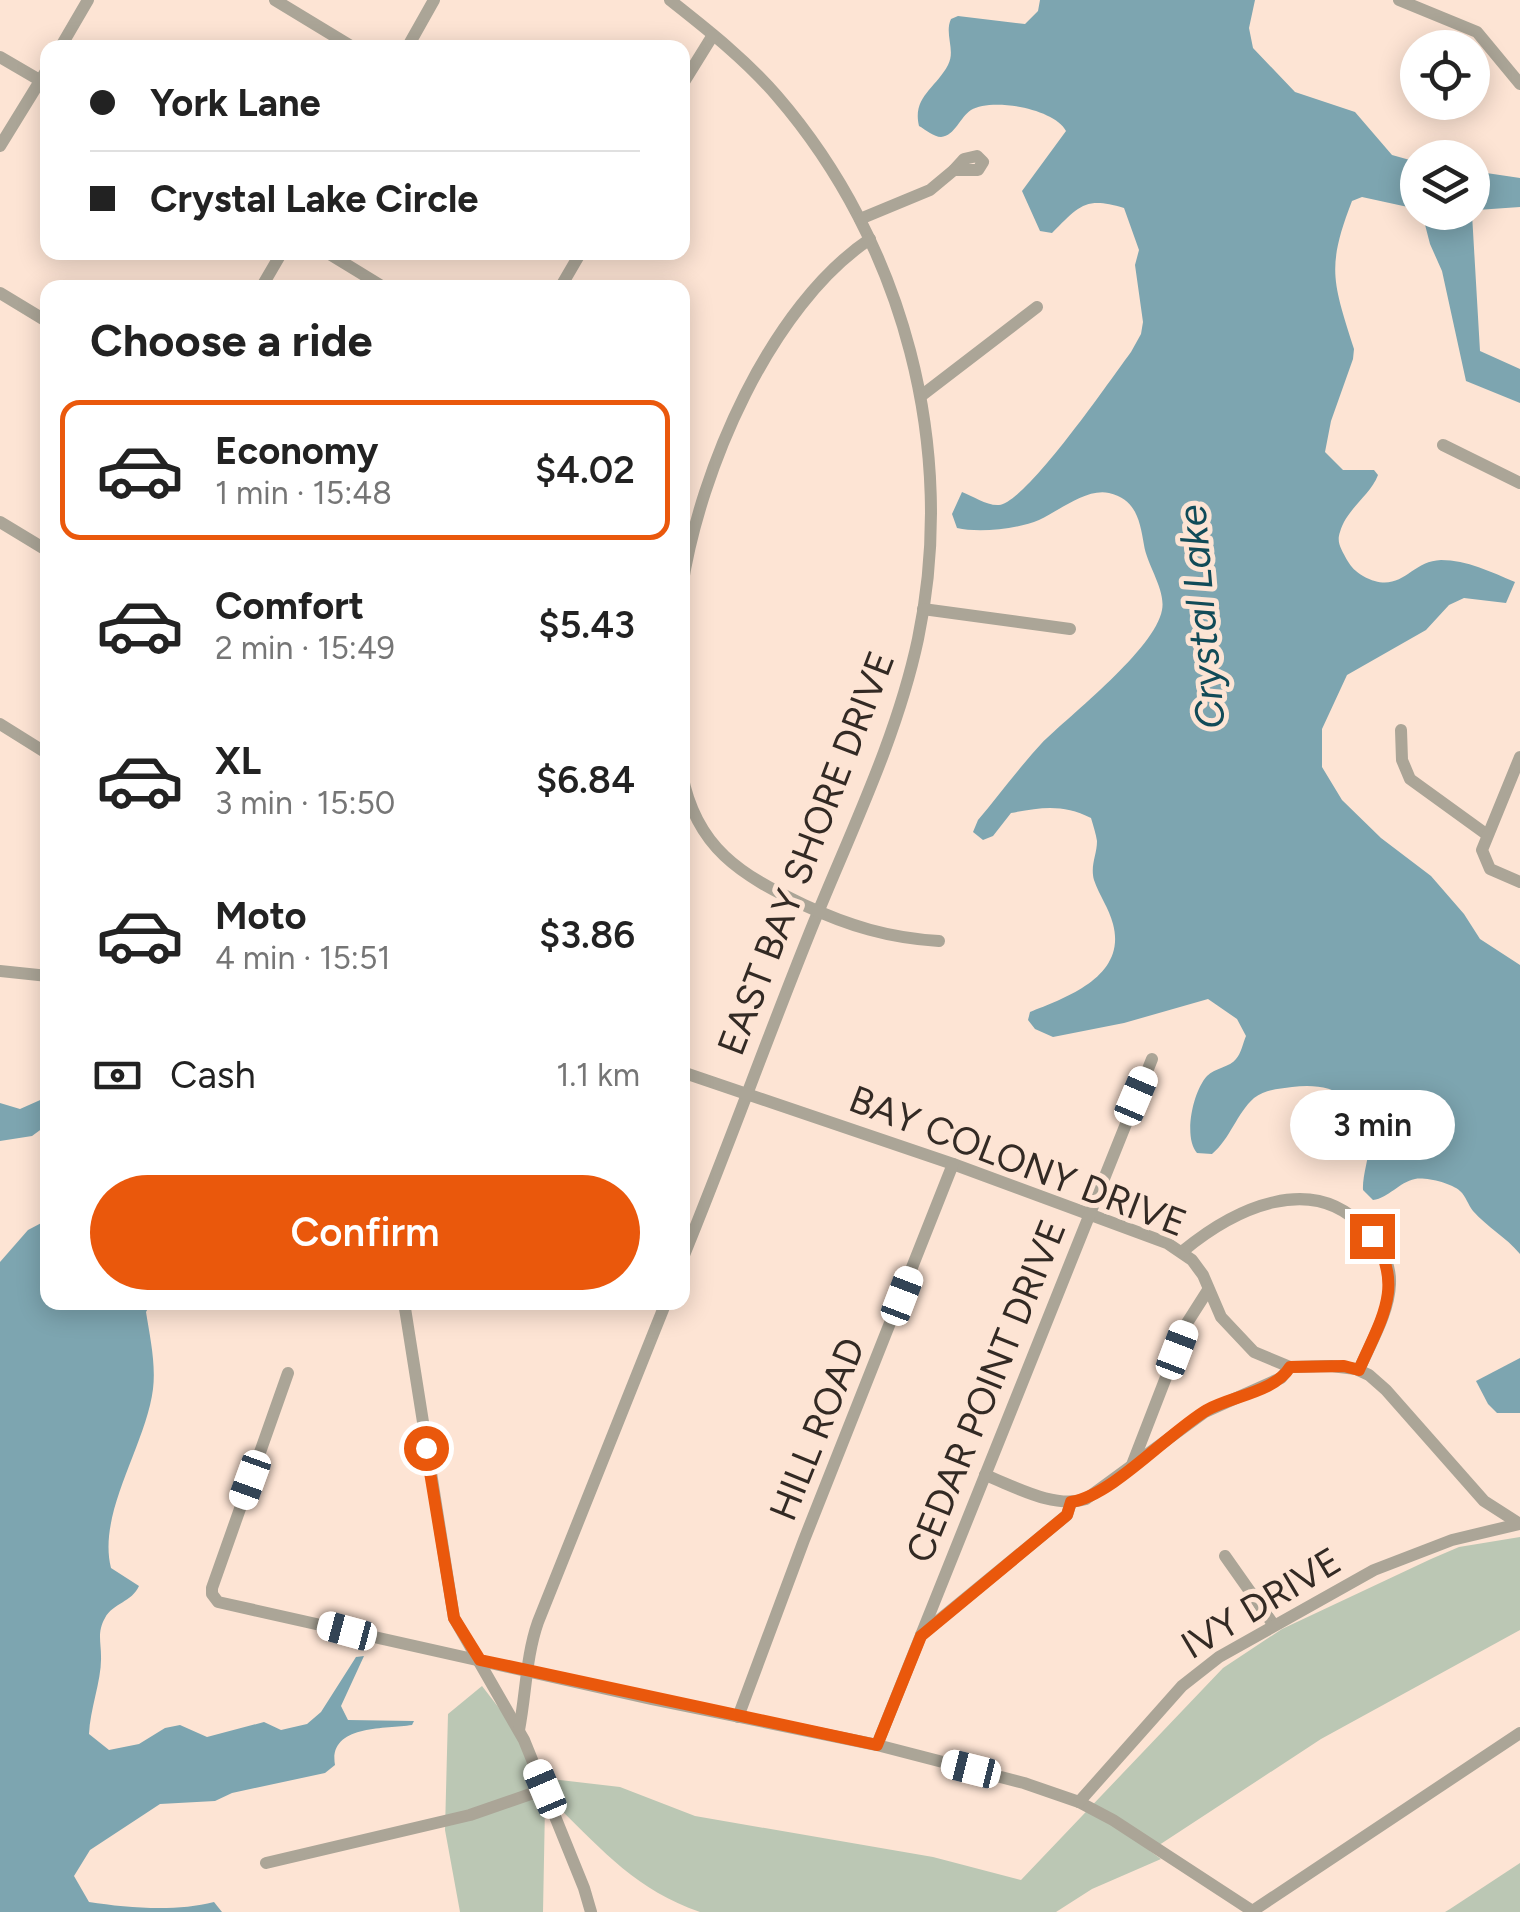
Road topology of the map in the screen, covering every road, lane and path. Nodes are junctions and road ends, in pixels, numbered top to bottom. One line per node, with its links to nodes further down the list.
1 (88, 0): 7 (street)
2 (275, 0): 8 (street)
3 (434, 0): 9 (street)
4 (670, 0): 6 (street, EAST BAY SHORE DRIVE)
5 (1398, 0): 13 (street)
6 (713, 35): 11 (street); 17 (street, EAST BAY SHORE DRIVE)
7 (65, 40)
8 (341, 40)
9 (411, 40)
10 (0, 57): 12 (street)
11 (690, 72)
12 (40, 76)
13 (1520, 84)
14 (40, 86): 15 (street)
15 (0, 146)
16 (954, 170): 17 (street)
17 (860, 218): 18 (street, EAST BAY SHORE DRIVE)
18 (870, 239): 24 (street, EAST BAY SHORE DRIVE); 29 (street)
19 (339, 260): 20 (street)
20 (372, 280)
21 (0, 294): 23 (street)
22 (1037, 307): 24 (street)
23 (40, 317)
24 (921, 396): 30 (street, EAST BAY SHORE DRIVE)
25 (1444, 445): 26 (street)
26 (1520, 483)
27 (0, 522): 28 (street)
28 (40, 545)
29 (690, 552)
30 (923, 609): 31 (street); 39 (street, EAST BAY SHORE DRIVE)
31 (1070, 630)
32 (0, 724): 34 (street)
33 (1401, 730): 37 (street)
34 (40, 749)
35 (1520, 757): 37 (street)
36 (690, 799): 39 (street)
37 (1486, 834): 38 (street)
38 (1520, 882)
39 (818, 911): 40 (street); 45 (street, EAST BAY SHORE DRIVE)
40 (939, 941)
41 (0, 971): 42 (street)
42 (40, 975)
43 (1152, 1059): 47 (street, CEDAR POINT DRIVE)
44 (690, 1075): 45 (street, BAY COLONY DRIVE)
45 (746, 1094): 46 (street, BAY COLONY DRIVE); 48 (street, EAST BAY SHORE DRIVE)
46 (952, 1164): 47 (street, BAY COLONY DRIVE); 65 (street, HILL ROAD)
47 (1089, 1213): 49 (street, BAY COLONY DRIVE); 57 (street, CEDAR POINT DRIVE)
48 (690, 1239)
49 (1182, 1252): 50 (street, BAY COLONY DRIVE); 54 (street)
50 (1208, 1290): 53 (street, BAY COLONY DRIVE); 56 (street)
51 (405, 1310): 63 (street)
52 (663, 1310): 64 (street)
53 (1290, 1367): 54 (street, BAY COLONY DRIVE); 56 (street)
54 (1359, 1370): 59 (street)
55 (288, 1374): 63 (street)
56 (1131, 1467): 58 (street)
57 (985, 1476): 58 (street); 62 (street, CEDAR POINT DRIVE)
58 (1071, 1502): 62 (street)
59 (1519, 1524): 61 (street, IVY DRIVE)
60 (1225, 1556): 61 (street)
61 (1273, 1624): 70 (street, IVY DRIVE)
62 (921, 1636): 68 (street, CEDAR POINT DRIVE)
63 (480, 1660): 64 (street); 66 (street)
64 (530, 1672): 65 (street); 66 (street)
65 (738, 1717): 68 (street)
66 (519, 1730): 69 (street)
67 (1520, 1733): 75 (street)
68 (877, 1745): 70 (street)
69 (545, 1789): 71 (street); 72 (street)
70 (1079, 1802): 75 (street)
71 (266, 1863)
72 (584, 1888): 73 (street); 74 (street)
73 (590, 1912)
74 (602, 1912)
75 (1253, 1912)

